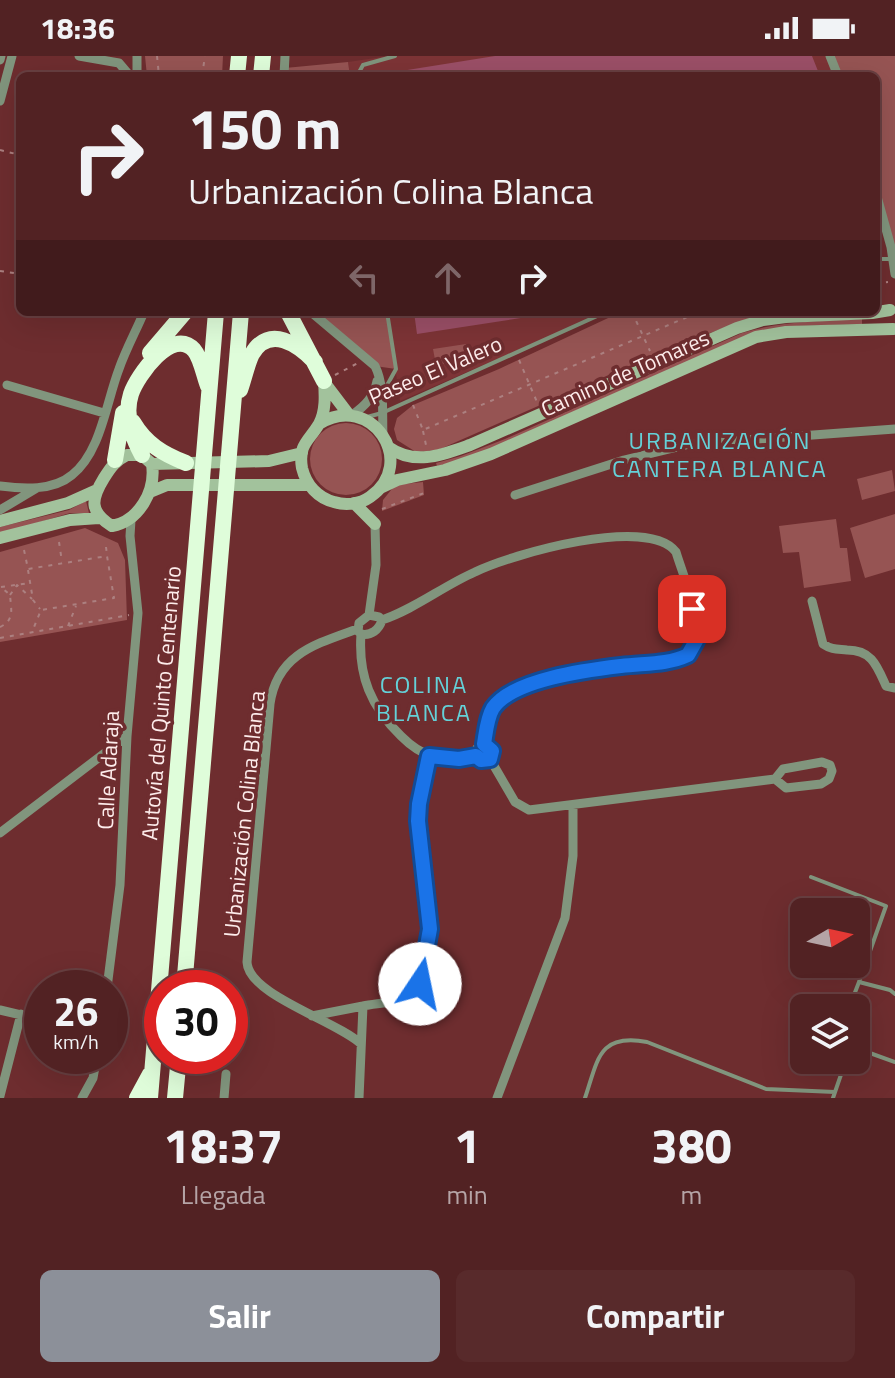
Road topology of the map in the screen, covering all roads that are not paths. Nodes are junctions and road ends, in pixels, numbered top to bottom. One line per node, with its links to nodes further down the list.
1 (12, 56): 8 (street)
2 (79, 56): 5 (street)
3 (134, 56): 5 (street)
4 (395, 56): 7 (lane)
5 (119, 63): 6 (street)
6 (127, 72)
7 (359, 72)
8 (0, 101)
9 (880, 208): 10 (street)
10 (894, 259): 11 (street)
11 (892, 278)
12 (892, 306): 22 (street)
13 (142, 316): 30 (street)
14 (182, 316): 38 (highway)
15 (216, 316): 27 (highway, Autovía del Quinto Centenario)
16 (241, 316): 29 (highway, Autovía del Quinto Centenario)
17 (290, 316): 23 (highway)
18 (316, 316): 24 (street)
19 (388, 316): 28 (lane)
20 (597, 316): 31 (lane, Paseo El Valero)
21 (800, 316): 36 (street, Camino de Tomares)
22 (894, 330): 46 (street, Camino de Tomares)
23 (315, 362): 25 (highway); 29 (highway)
24 (379, 374): 28 (street); 33 (street)
25 (324, 381): 33 (street); 34 (street)
26 (7, 385): 30 (street)
27 (210, 391): 32 (highway); 72 (highway, Autovía del Quinto Centenario)
28 (382, 395): 31 (street)
29 (233, 412): 73 (highway, Autovía del Quinto Centenario)
30 (104, 413): 43 (street)
31 (382, 413): 33 (lane, Paseo El Valero); 36 (street)
32 (128, 414): 39 (highway); 40 (highway)
33 (355, 416): 34 (street); 36 (street)
34 (319, 424): 37 (street)
35 (895, 429): 47 (street)
36 (386, 442): 46 (street)
37 (302, 453): 40 (street); 41 (street)
38 (115, 460): 39 (street); 44 (street)
39 (147, 460): 40 (street); 45 (street)
40 (186, 463)
41 (309, 485): 45 (street); 48 (street)
42 (0, 486): 43 (street)
43 (37, 488): 49 (street)
44 (97, 490): 50 (street); 52 (street)
45 (150, 492): 51 (street)
46 (376, 492): 48 (street); 53 (street)
47 (515, 495)
48 (354, 503): 53 (street)
49 (0, 510)
50 (99, 518): 54 (street); 55 (street)
51 (131, 520): 54 (street); 56 (street, Calle Adaraja)
52 (0, 521)
53 (375, 524): 58 (street)
54 (112, 526): 56 (street)
55 (0, 538)
56 (133, 555): 62 (street, Calle Adaraja)
57 (812, 601): 61 (street)
58 (369, 615): 59 (street); 60 (street)
59 (382, 620): 60 (street); 63 (street)
60 (359, 632): 64 (street); 81 (street, Urbanización Colina Blanca)
61 (895, 688)
62 (127, 736): 69 (street); 71 (street, Calle Adaraja)
63 (484, 744): 65 (street); 66 (street)
64 (429, 756): 65 (street); 77 (street)
65 (476, 756): 66 (street)
66 (490, 759): 68 (street)
67 (775, 779): 67 (street); 68 (street)
68 (573, 806): 99 (street)
69 (0, 833)
70 (811, 877): 74 (lane)
71 (109, 970)
72 (160, 970)
73 (186, 970)
74 (859, 982): 75 (lane); 76 (lane)
75 (854, 994)
76 (895, 994)
77 (363, 1006): 81 (street); 82 (street)
78 (0, 1010): 79 (street)
79 (21, 1014): 80 (street); 92 (street)
80 (24, 1015)
81 (312, 1016): 82 (street, Urbanización Colina Blanca)
82 (361, 1044): 98 (street)
83 (870, 1053): 84 (lane)
84 (895, 1062)
85 (94, 1074): 93 (street)
86 (149, 1074): 94 (highway)
87 (152, 1074): 95 (highway, Autovía del Quinto Centenario)
88 (177, 1074): 96 (highway)
89 (226, 1074): 97 (street)
90 (841, 1074): 91 (lane)
91 (835, 1092): 100 (lane); 101 (lane)
92 (0, 1096)
93 (82, 1098)
94 (137, 1098)
95 (150, 1098)
96 (175, 1098)
97 (224, 1098)
98 (359, 1098)
99 (497, 1098)
100 (585, 1098)
101 (833, 1098)

